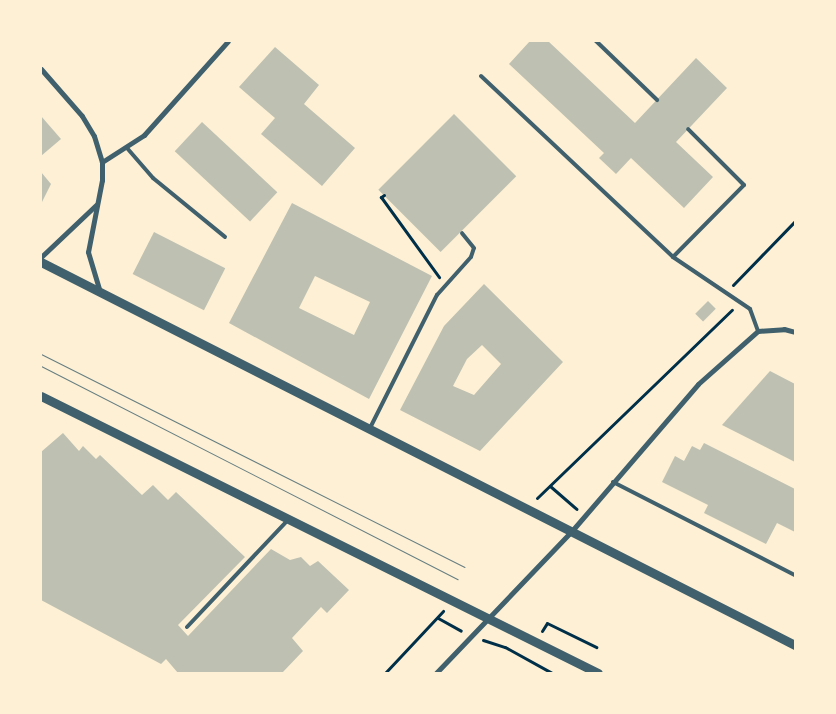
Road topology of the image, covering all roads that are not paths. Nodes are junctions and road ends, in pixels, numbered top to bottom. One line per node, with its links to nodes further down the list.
1 (228, 41): 7 (street)
2 (596, 41): 5 (lane)
3 (41, 69): 8 (street)
4 (481, 76): 13 (lane)
5 (657, 100)
6 (688, 129): 13 (lane)
7 (127, 148): 8 (street); 11 (lane)
8 (102, 162): 9 (street)
9 (96, 205): 12 (street); 15 (street)
10 (462, 233): 19 (lane)
11 (225, 237)
12 (41, 257)
13 (673, 257): 16 (lane)
14 (41, 262): 15 (street)
15 (100, 292): 19 (street)
16 (758, 331): 17 (street); 20 (street)
17 (795, 332)
18 (41, 396): 21 (street)
19 (369, 430): 22 (street)
20 (613, 482): 22 (street); 23 (lane)
21 (288, 520): 24 (street); 25 (lane)
22 (570, 533): 24 (street); 26 (street)
23 (795, 575)
24 (489, 620): 27 (street); 28 (street)
25 (187, 627)
26 (795, 645)
27 (584, 670): 29 (street)
28 (436, 673)
29 (598, 673)

